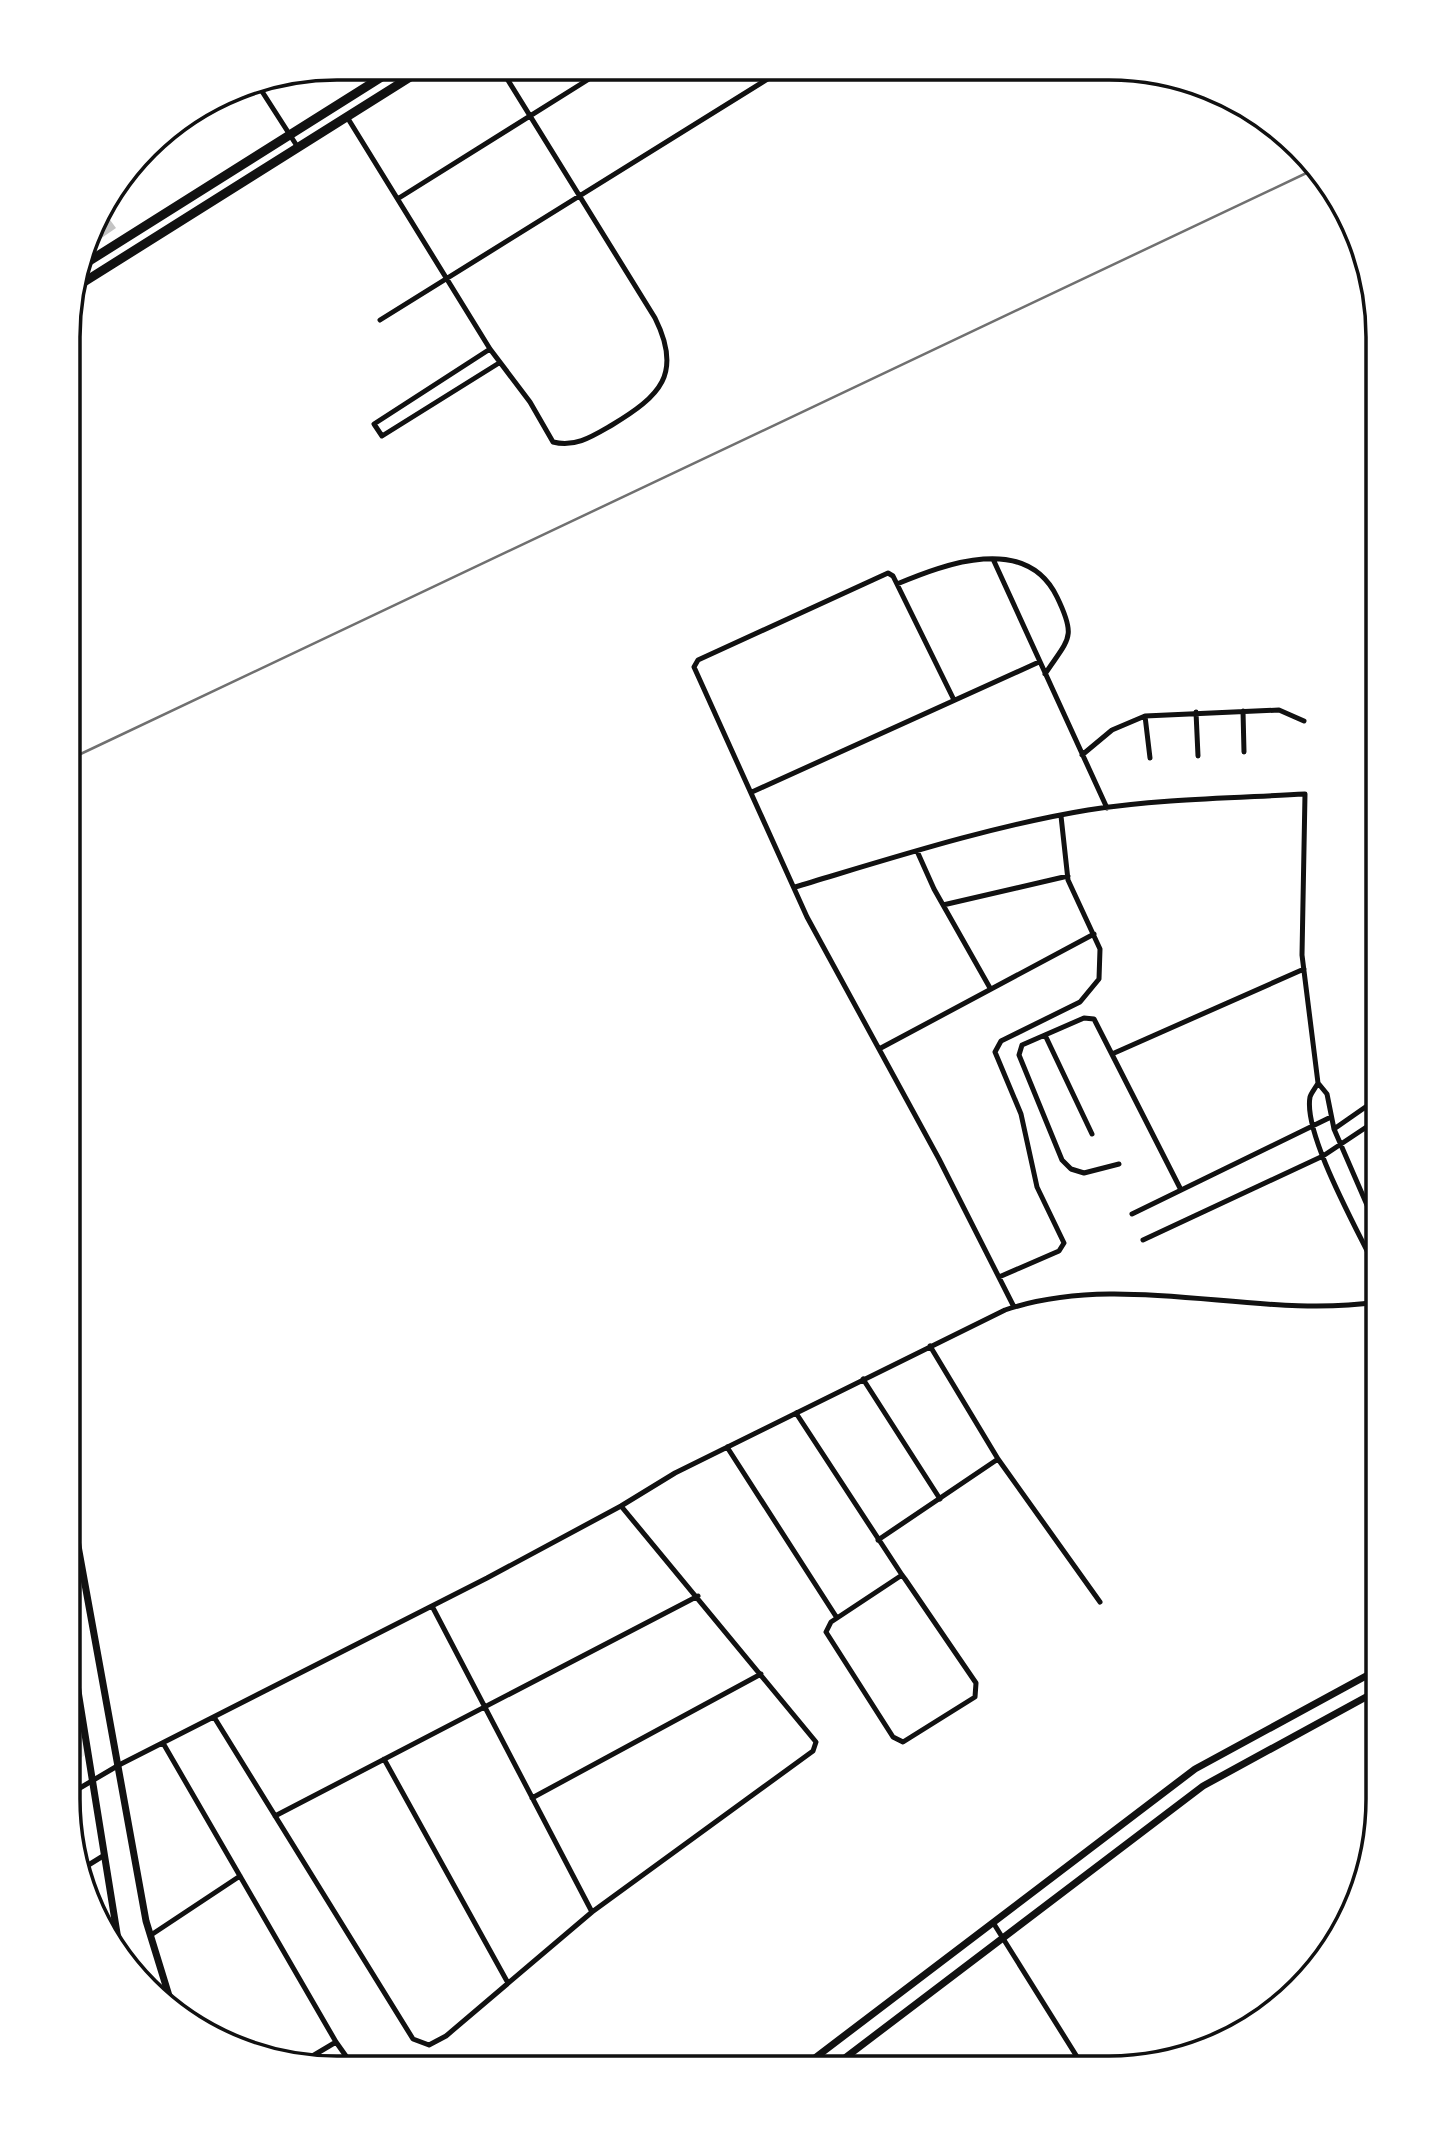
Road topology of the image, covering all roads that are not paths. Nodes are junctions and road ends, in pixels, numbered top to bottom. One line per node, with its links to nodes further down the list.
1 (377, 80): 9 (main road)
2 (404, 80): 8 (main road)
3 (508, 80): 7 (street)
4 (587, 80): 7 (street)
5 (765, 80): 11 (street)
6 (262, 92): 9 (street)
7 (530, 116): 11 (street); 12 (street)
8 (347, 117): 10 (main road); 12 (street)
9 (289, 134): 10 (street); 13 (main road)
10 (297, 146): 15 (main road)
11 (580, 196): 14 (street); 18 (street)
12 (399, 198): 14 (street)
13 (93, 259)
14 (446, 277): 16 (street); 17 (street)
15 (87, 280)
16 (380, 320)
17 (490, 349): 18 (street); 19 (street)
18 (499, 363): 20 (street)
19 (424, 392): 20 (street); 20 (street)
20 (433, 404)
21 (993, 559): 22 (street); 23 (street); 24 (street)
22 (897, 584): 25 (street); 34 (street)
23 (1039, 662): 24 (street); 25 (street)
24 (1045, 674): 31 (street)
25 (954, 700): 34 (street)
26 (1242, 710): 27 (street); 29 (street); 30 (street)
27 (1196, 712): 28 (street); 32 (street)
28 (1145, 716): 31 (street); 33 (street)
29 (1304, 721)
30 (1244, 752)
31 (1082, 755): 35 (street)
32 (1198, 756)
33 (1150, 758)
34 (752, 792): 39 (street)
35 (1107, 808): 36 (street); 42 (street)
36 (1061, 816): 37 (street); 38 (street)
37 (917, 851): 39 (street); 40 (street)
38 (1068, 876): 40 (street); 41 (street)
39 (795, 887): 45 (street)
40 (943, 905): 43 (street)
41 (1094, 934): 43 (street); 62 (street)
42 (1304, 968): 46 (street); 47 (street)
43 (990, 988): 45 (street)
44 (1045, 1035): 46 (street); 53 (street); 56 (street)
45 (879, 1049): 62 (street)
46 (1112, 1054): 57 (street)
47 (1318, 1083): 49 (street); 50 (street)
48 (1366, 1107): 52 (street)
49 (1331, 1117): 50 (street); 52 (street)
50 (1313, 1127): 55 (street); 57 (street)
51 (1366, 1128): 54 (street)
52 (1334, 1129): 54 (street)
53 (1092, 1134)
54 (1342, 1145): 55 (street); 58 (street)
55 (1323, 1156): 60 (street); 61 (street)
56 (1119, 1164)
57 (1181, 1190): 59 (street)
58 (1366, 1202)
59 (1132, 1214)
60 (1143, 1240)
61 (1366, 1248)
62 (999, 1277): 64 (street)
63 (1366, 1303): 64 (street)
64 (1014, 1307): 65 (street)
65 (930, 1346): 66 (street); 69 (street)
66 (863, 1379): 67 (street); 70 (street)
67 (796, 1413): 68 (street); 72 (street)
68 (727, 1447): 71 (street); 78 (street)
69 (998, 1459): 70 (street); 76 (street)
70 (940, 1499): 72 (street)
71 (621, 1506): 75 (street); 77 (street)
72 (878, 1540): 74 (street)
73 (80, 1554): 87 (street)
74 (901, 1575): 78 (street); 78 (street)
75 (698, 1596): 79 (street); 83 (street)
76 (1100, 1602)
77 (432, 1606): 83 (street); 84 (street)
78 (837, 1618)
79 (761, 1674): 90 (street); 95 (street)
80 (1366, 1676): 97 (street)
81 (1366, 1697): 99 (street)
82 (80, 1702): 88 (street)
83 (484, 1707): 86 (street); 90 (street)
84 (214, 1717): 85 (street); 91 (street)
85 (163, 1743): 87 (street); 94 (street)
86 (384, 1759): 91 (street); 100 (street)
87 (120, 1765): 88 (street); 98 (street)
88 (94, 1780): 89 (street); 92 (street)
89 (80, 1788)
90 (532, 1798): 95 (street)
91 (275, 1816): 100 (street)
92 (103, 1856): 93 (street); 96 (street)
93 (89, 1865)
94 (240, 1876): 98 (street); 102 (street)
95 (592, 1912): 100 (street)
96 (111, 1919)
97 (994, 1924): 99 (street); 105 (street)
98 (150, 1935): 101 (street)
99 (1005, 1939): 106 (street); 107 (street)
100 (508, 1983)
101 (168, 1992)
102 (336, 2042): 103 (street); 104 (street)
103 (315, 2054)
104 (346, 2056)
105 (818, 2056)
106 (848, 2056)
107 (1077, 2056)

